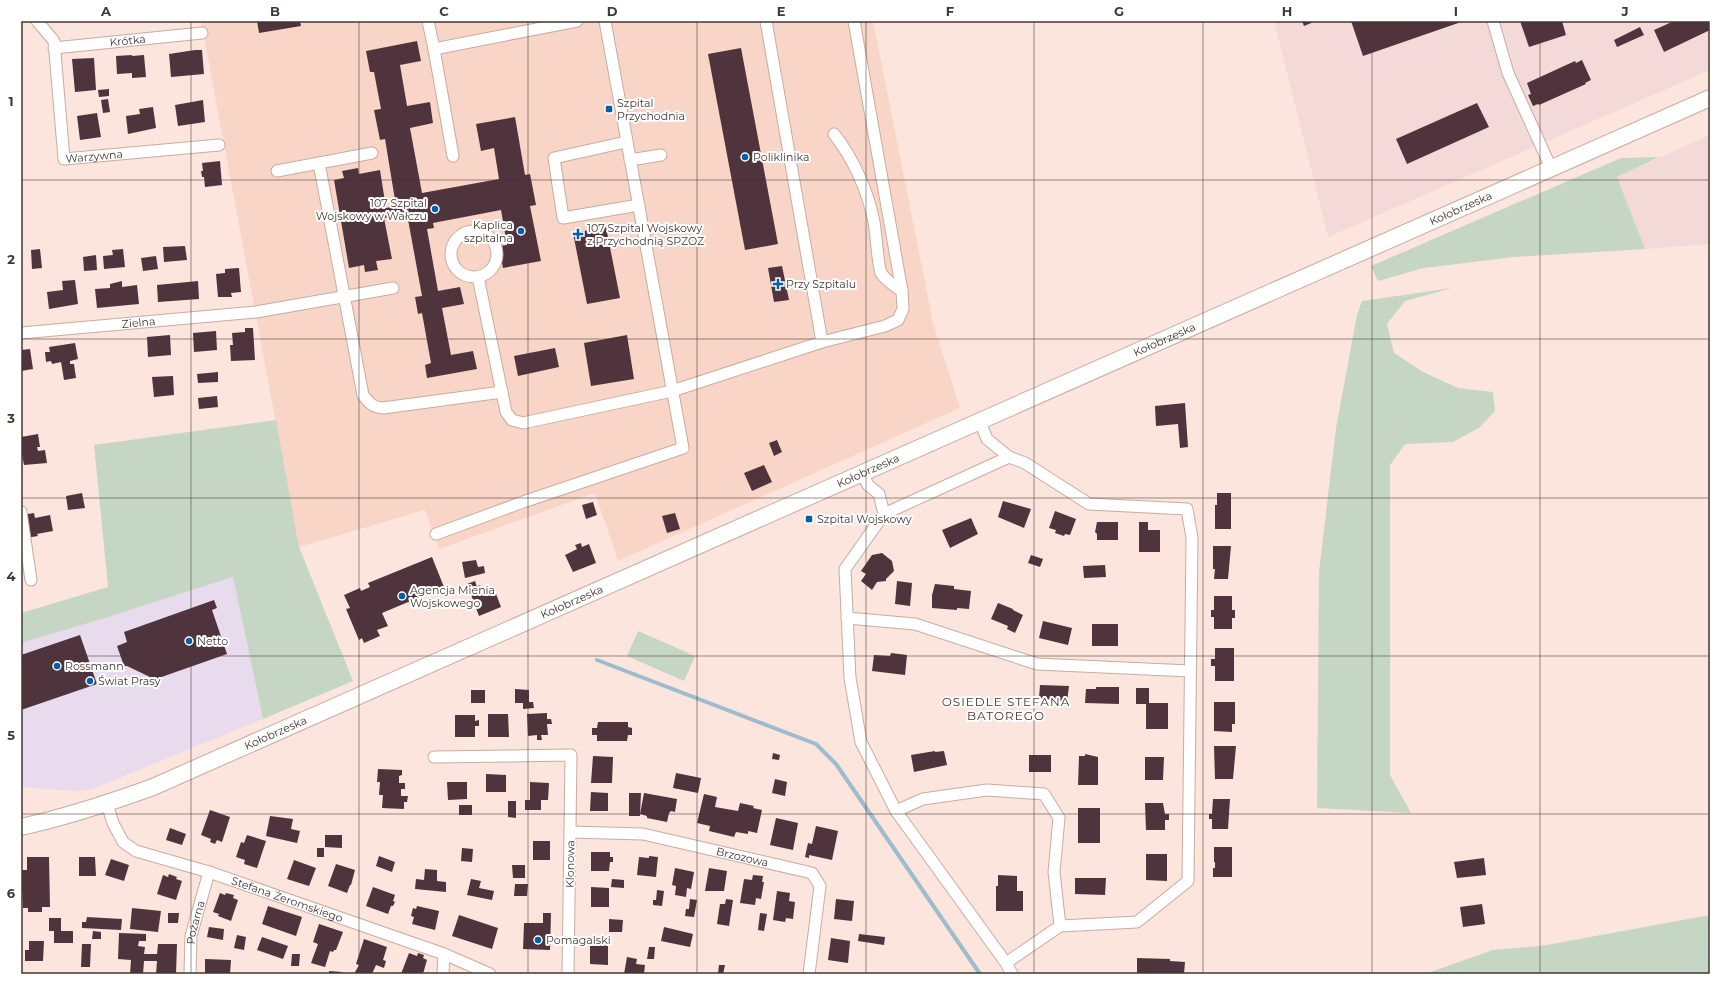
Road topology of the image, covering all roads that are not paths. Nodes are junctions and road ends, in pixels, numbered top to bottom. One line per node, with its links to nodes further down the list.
1 (37, 21): 10 (street, Warzywna)
2 (428, 21): 11 (street)
3 (576, 21): 8 (street)
4 (605, 21): 14 (street)
5 (766, 21): 29 (street)
6 (854, 21): 26 (street)
7 (1493, 21): 21 (street)
8 (563, 22): 11 (street)
9 (202, 33): 10 (street, Krótka)
10 (54, 48): 15 (street, Warzywna)
11 (434, 49): 18 (street)
12 (1710, 98): 21 (main road, Kołobrzeska)
13 (834, 134): 26 (street)
14 (626, 142): 19 (street); 23 (street)
15 (219, 145)
16 (372, 153): 20 (street)
17 (661, 155): 19 (street)
18 (454, 156)
19 (630, 160): 23 (street)
20 (320, 163): 22 (street); 27 (street)
21 (1551, 168): 32 (main road, Kołobrzeska)
22 (277, 171)
23 (639, 205): 30 (street)
24 (478, 277): 24 (street); 31 (street)
25 (393, 288): 27 (street, Zielna)
26 (902, 291): 29 (street)
27 (344, 296): 28 (street, Zielna); 31 (street)
28 (21, 333)
29 (822, 342): 30 (street)
30 (672, 391): 31 (street); 37 (street)
31 (502, 392)
32 (980, 422): 33 (street); 34 (main road, Kołobrzeska)
33 (1009, 457): 36 (street); 40 (street)
34 (862, 473): 36 (street); 42 (main road, Kołobrzeska)
35 (21, 512): 38 (street)
36 (884, 514): 39 (street)
37 (436, 534)
38 (31, 580)
39 (847, 618): 40 (street); 43 (street)
40 (1190, 671): 47 (street)
41 (434, 757): 45 (street, Klonowa)
42 (107, 804): 44 (main road, Kołobrzeska); 46 (street, Stefana Żeromskiego)
43 (896, 811): 47 (street); 49 (street)
44 (21, 827)
45 (570, 832): 53 (street, Klonowa); 54 (street, Brzozowa)
46 (209, 872): 48 (street, Stefana Żeromskiego); 50 (street, Pożarna)
47 (1060, 926): 49 (street)
48 (444, 954): 51 (street); 52 (street, Stefana Żeromskiego)
49 (1006, 963): 55 (street)
50 (190, 974)
51 (443, 974)
52 (490, 974)
53 (568, 974)
54 (808, 974)
55 (1012, 974)

